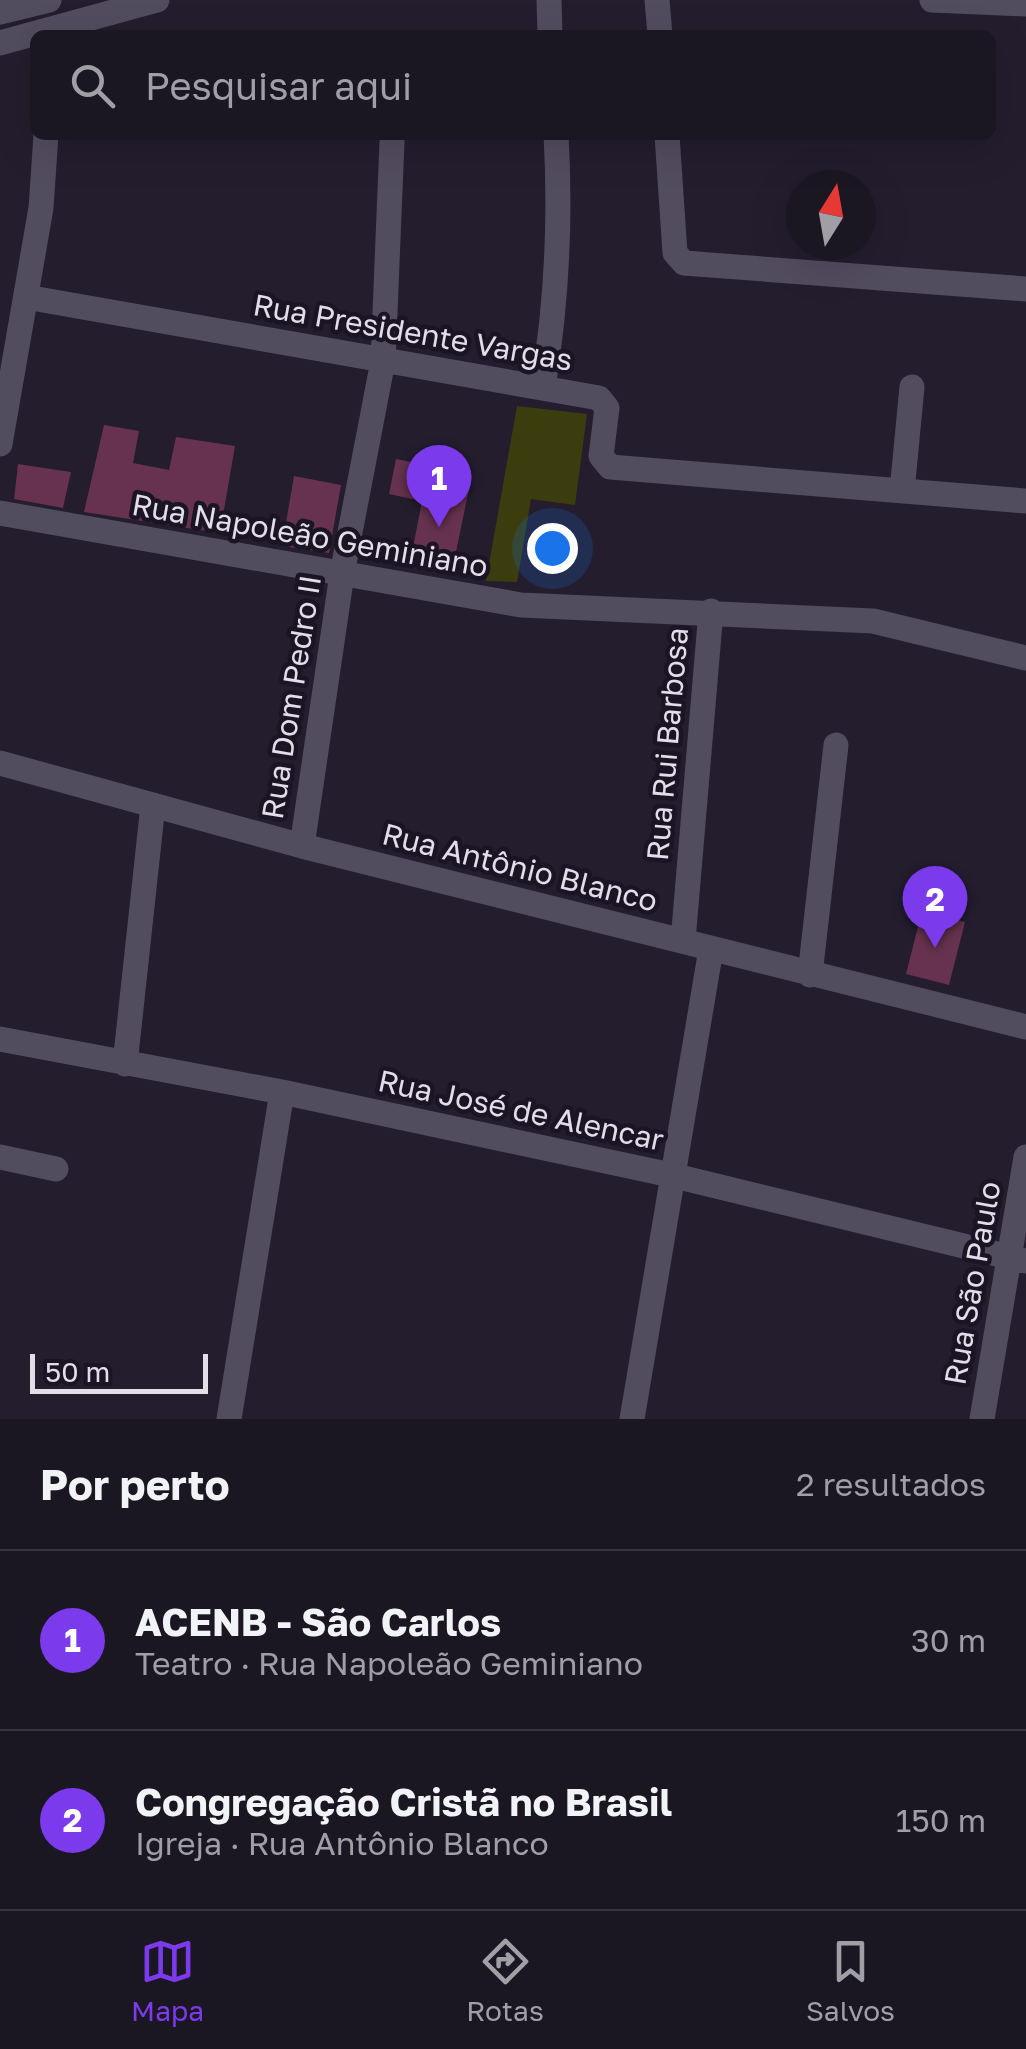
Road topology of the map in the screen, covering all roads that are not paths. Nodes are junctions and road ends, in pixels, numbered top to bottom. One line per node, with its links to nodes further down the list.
1 (157, 0): 9 (street)
2 (548, 0): 10 (street)
3 (657, 0): 11 (street)
4 (932, 0): 6 (street)
5 (38, 2): 7 (street); 8 (street)
6 (1026, 4)
7 (0, 12)
8 (35, 30)
9 (49, 30)
10 (550, 30)
11 (660, 30)
12 (30, 35): 13 (street)
13 (0, 43)
14 (46, 140): 19 (street)
15 (556, 140): 21 (street)
16 (667, 140): 18 (street)
17 (392, 142): 20 (street, Rua Dom Pedro II)
18 (1026, 289)
19 (26, 297): 20 (street, Rua Presidente Vargas); 23 (street)
20 (384, 361): 21 (street, Rua Presidente Vargas); 27 (street, Rua Dom Pedro II)
21 (543, 386): 24 (street, Rua Presidente Vargas)
22 (912, 387): 24 (street)
23 (0, 444)
24 (902, 491): 25 (street, Rua Presidente Vargas)
25 (1026, 500)
26 (0, 514): 27 (street, Rua Napoleão Geminiano)
27 (342, 574): 28 (street, Rua Napoleão Geminiano); 33 (street, Rua Dom Pedro II)
28 (711, 611): 29 (street, Rua Napoleão Geminiano); 34 (street, Rua Rui Barbosa)
29 (1026, 658)
30 (836, 745): 36 (street)
31 (0, 763): 32 (street, Rua Antônio Blanco)
32 (153, 806): 33 (street, Rua Antônio Blanco); 39 (street)
33 (302, 846): 34 (street, Rua Antônio Blanco)
34 (683, 942): 35 (street, Rua Antônio Blanco)
35 (711, 948): 36 (street, Rua Antônio Blanco); 44 (street)
36 (810, 975): 37 (street, Rua Antônio Blanco)
37 (1026, 1027)
38 (0, 1039): 39 (street, Rua José de Alencar)
39 (125, 1064): 40 (street, Rua José de Alencar)
40 (282, 1092): 44 (street, Rua José de Alencar); 46 (street)
41 (0, 1157): 43 (street)
42 (1026, 1157): 45 (street, Rua São Paulo)
43 (56, 1169)
44 (670, 1175): 45 (street, Rua José de Alencar); 47 (street)
45 (1017, 1259): 48 (street, Rua São Paulo)
46 (230, 1419)
47 (632, 1419)
48 (982, 1419)

